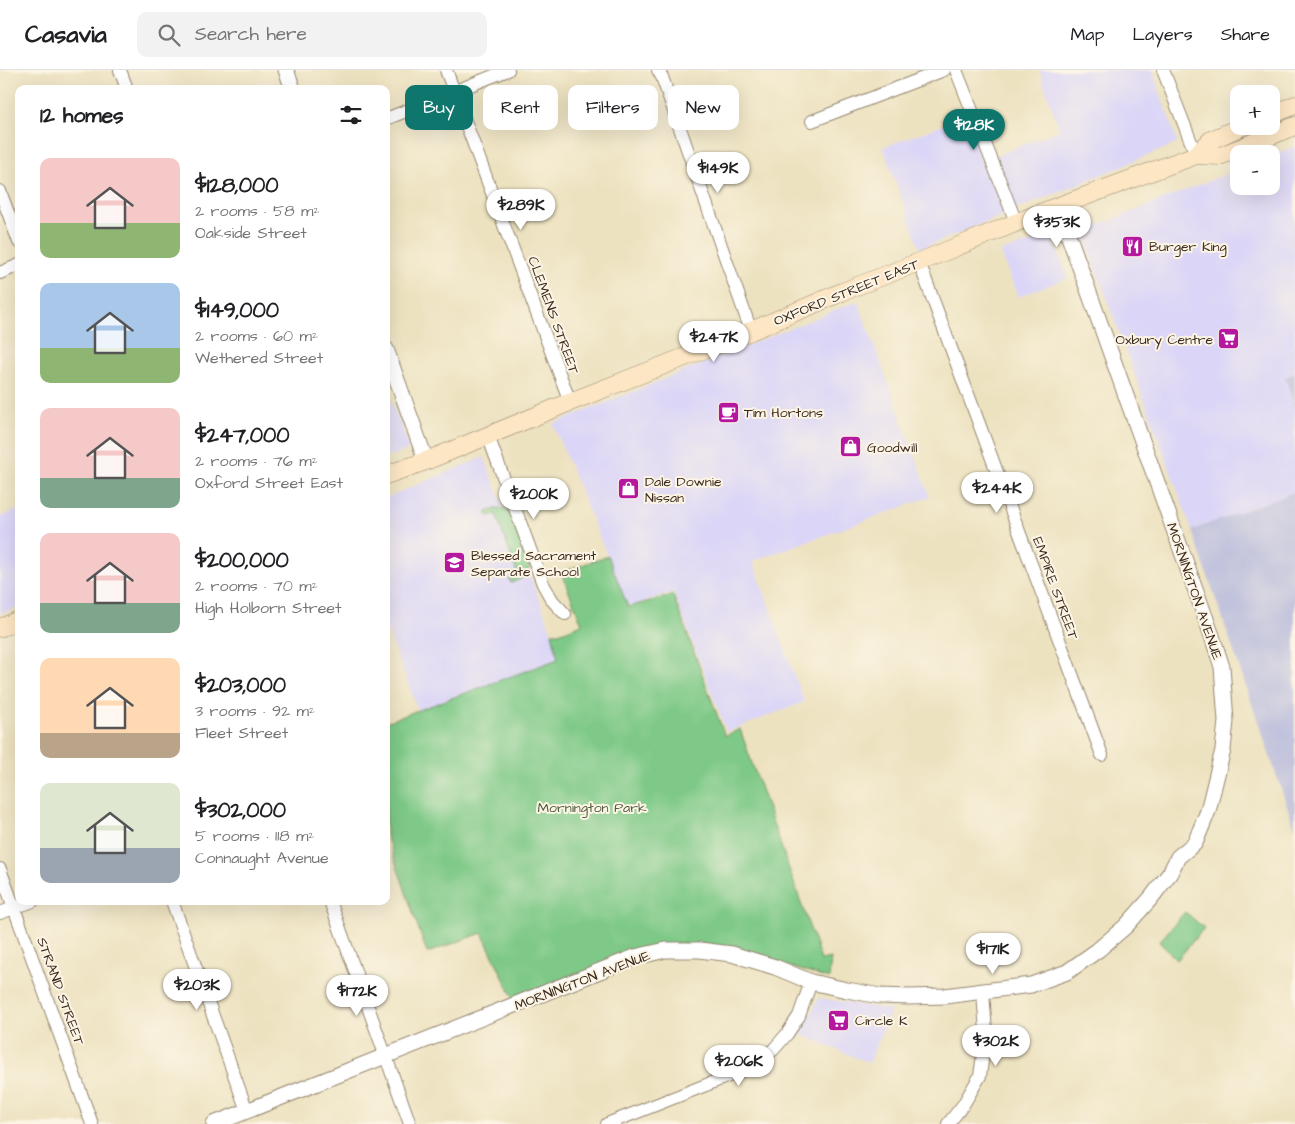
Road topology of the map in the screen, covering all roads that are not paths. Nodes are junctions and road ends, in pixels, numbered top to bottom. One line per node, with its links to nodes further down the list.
1 (120, 70): 9 (street)
2 (286, 70): 10 (street)
3 (446, 70): 11 (street, CLEMENS STREET)
4 (508, 70): 12 (street)
5 (658, 70): 29 (street)
6 (944, 70): 17 (street)
7 (956, 70): 24 (street)
8 (1163, 70): 21 (street)
9 (126, 85)
10 (292, 85)
11 (451, 85)
12 (471, 85)
13 (1295, 105): 14 (main road)
14 (1280, 111)
15 (405, 112): 16 (street)
16 (390, 118)
17 (812, 121)
18 (1295, 126): 21 (main road, OXFORD STREET EAST)
19 (468, 130): 31 (street, CLEMENS STREET)
20 (1230, 132): 21 (main road, OXFORD STREET EAST)
21 (1196, 155): 23 (main road, OXFORD STREET EAST)
22 (0, 191): 25 (street)
23 (1058, 206): 24 (main road, OXFORD STREET EAST); 46 (street, MORNINGTON AVENUE)
24 (1016, 222): 26 (main road, OXFORD STREET EAST)
25 (15, 231)
26 (919, 262): 29 (main road, OXFORD STREET EAST); 38 (street, EMPIRE STREET)
27 (15, 267): 28 (street)
28 (0, 273)
29 (751, 331): 31 (main road, OXFORD STREET EAST)
30 (390, 360): 33 (street)
31 (570, 402): 32 (main road, OXFORD STREET EAST)
32 (488, 436): 33 (main road, OXFORD STREET EAST); 35 (street)
33 (426, 461): 34 (main road, OXFORD STREET EAST)
34 (390, 474)
35 (565, 614)
36 (15, 622): 37 (main road)
37 (0, 628)
38 (1102, 755)
39 (0, 869): 43 (street, STRAND STREET)
40 (22, 905): 43 (street)
41 (173, 905): 48 (street)
42 (331, 905): 47 (street)
43 (15, 908): 44 (street); 49 (street, STRAND STREET)
44 (0, 913)
45 (811, 982): 46 (street, MORNINGTON AVENUE); 47 (street, MORNINGTON AVENUE); 52 (street)
46 (983, 992): 53 (street)
47 (386, 1056): 48 (street, MORNINGTON AVENUE); 51 (street)
48 (247, 1111): 50 (street, MORNINGTON AVENUE)
49 (92, 1124)
50 (214, 1124)
51 (410, 1124)
52 (606, 1124)
53 (948, 1124)

